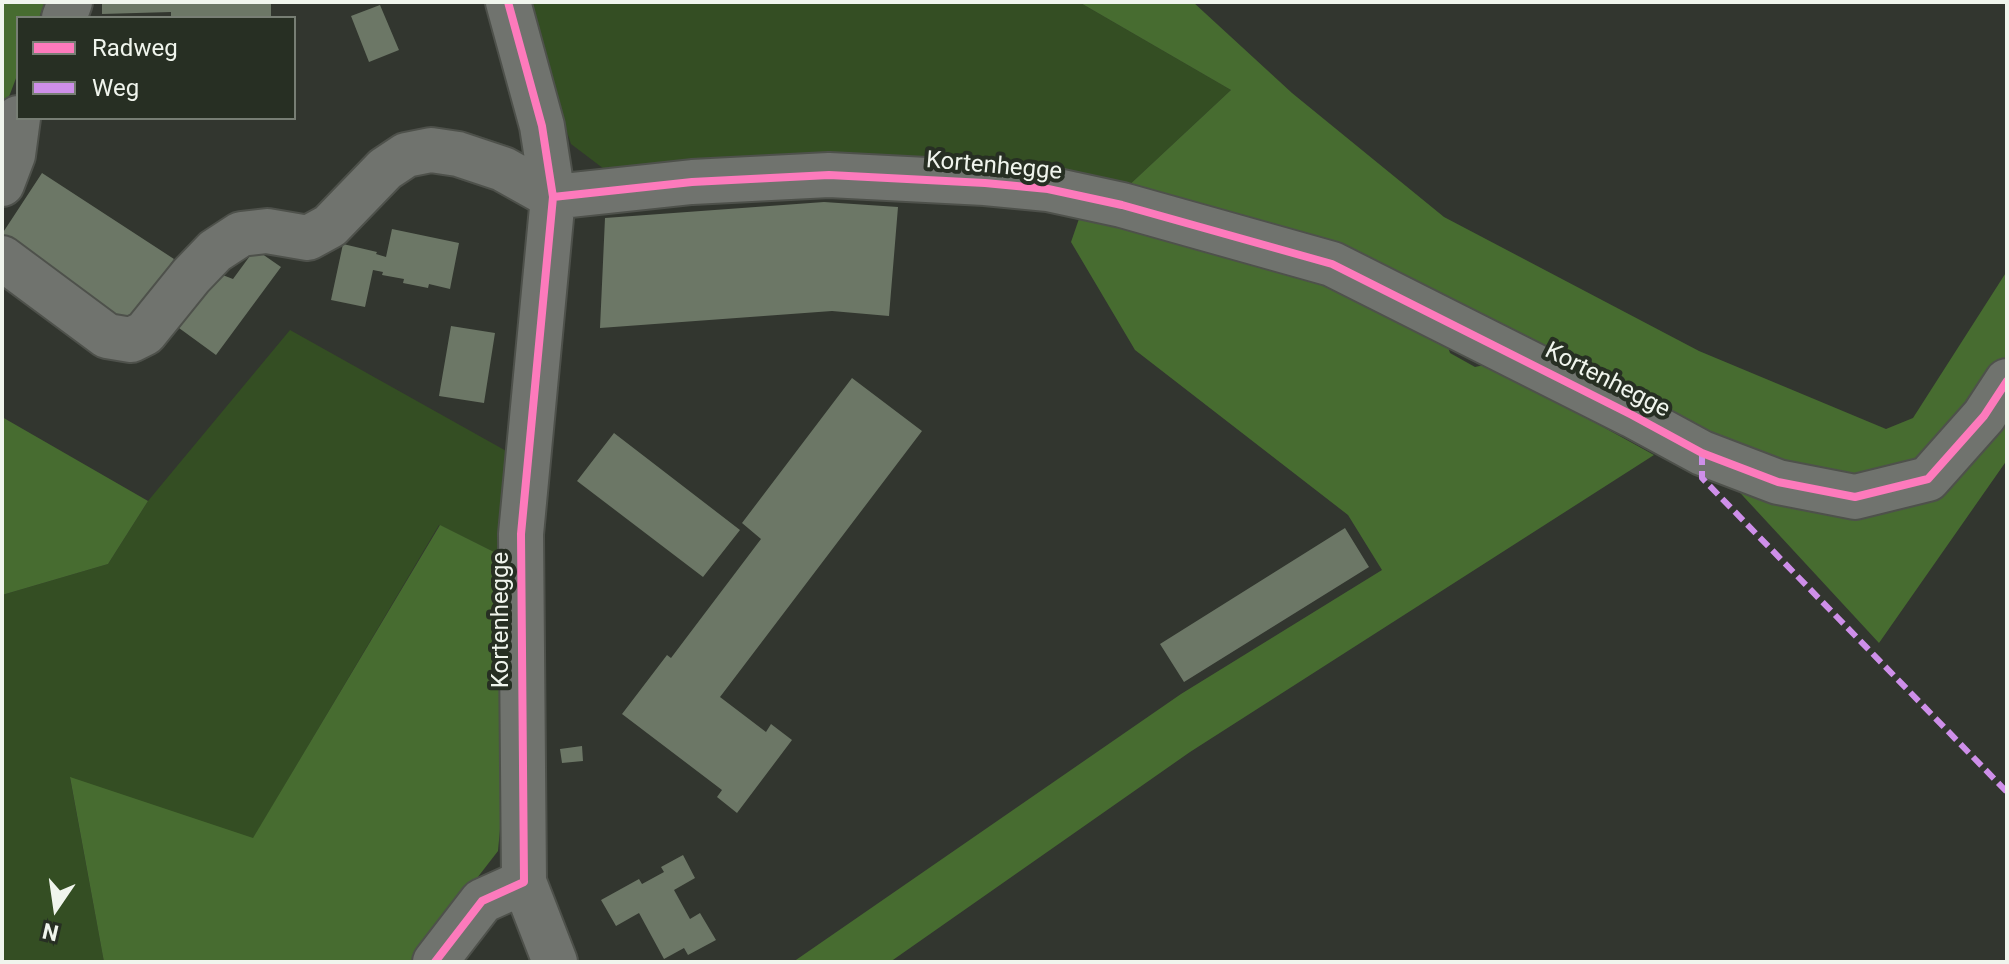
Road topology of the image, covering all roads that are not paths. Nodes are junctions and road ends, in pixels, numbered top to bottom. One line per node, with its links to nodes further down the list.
1 (508, 2): 4 (street)
2 (18, 120): 3 (street)
3 (2, 184)
4 (553, 197): 5 (street); 6 (street, Kortenhegge); 7 (street, Kortenhegge)
5 (2, 258)
6 (2007, 381)
7 (524, 882): 8 (street); 9 (street, Kortenhegge)
8 (435, 962)
9 (555, 962)

